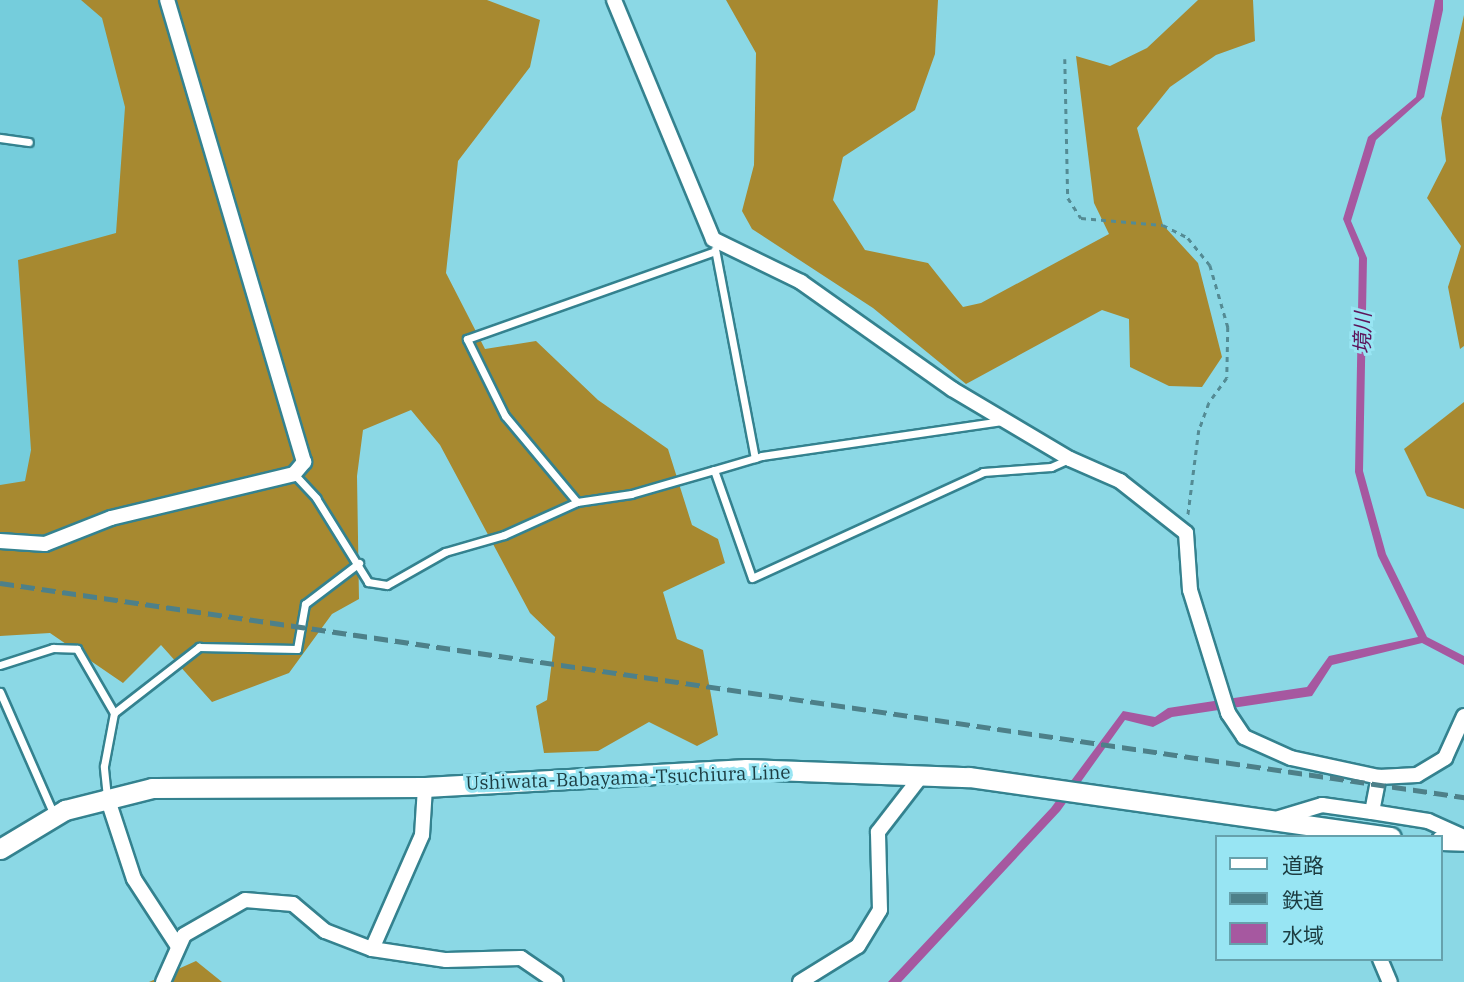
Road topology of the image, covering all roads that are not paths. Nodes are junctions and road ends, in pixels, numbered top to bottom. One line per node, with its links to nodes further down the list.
1 (167, 0): 10 (street)
2 (614, 0): 5 (street)
3 (0, 138): 4 (lane)
4 (29, 142)
5 (714, 245): 6 (street); 7 (lane); 11 (lane)
6 (1004, 420): 7 (lane); 8 (street)
7 (755, 458): 9 (lane)
8 (1070, 458): 9 (lane); 19 (street)
9 (714, 470): 11 (lane)
10 (295, 474): 12 (street); 13 (lane)
11 (577, 502): 13 (lane)
12 (0, 541)
13 (359, 563): 16 (lane)
14 (0, 665): 16 (lane)
15 (0, 692): 23 (lane)
16 (114, 713): 21 (lane)
17 (1464, 716): 19 (street)
18 (922, 775): 20 (main road, Ushiwata-Babayama-Tsuchiura Line); 24 (main road, Ushiwata-Babayama-Tsuchiura Line); 34 (street)
19 (1379, 777): 22 (street)
20 (425, 787): 21 (main road, Ushiwata-Babayama-Tsuchiura Line); 30 (street)
21 (107, 797): 23 (main road, Ushiwata-Babayama-Tsuchiura Line); 29 (street)
22 (1372, 812): 24 (street); 26 (street)
23 (54, 816): 28 (main road, Ushiwata-Babayama-Tsuchiura Line)
24 (1279, 818): 25 (main road, Ushiwata-Babayama-Tsuchiura Line)
25 (1376, 835)
26 (1464, 839): 27 (main road)
27 (1443, 840)
28 (0, 849)
29 (177, 945): 30 (street); 32 (street)
30 (372, 948): 33 (street)
31 (1381, 961): 35 (street)
32 (163, 982)
33 (556, 982)
34 (800, 982)
35 (1390, 982)

